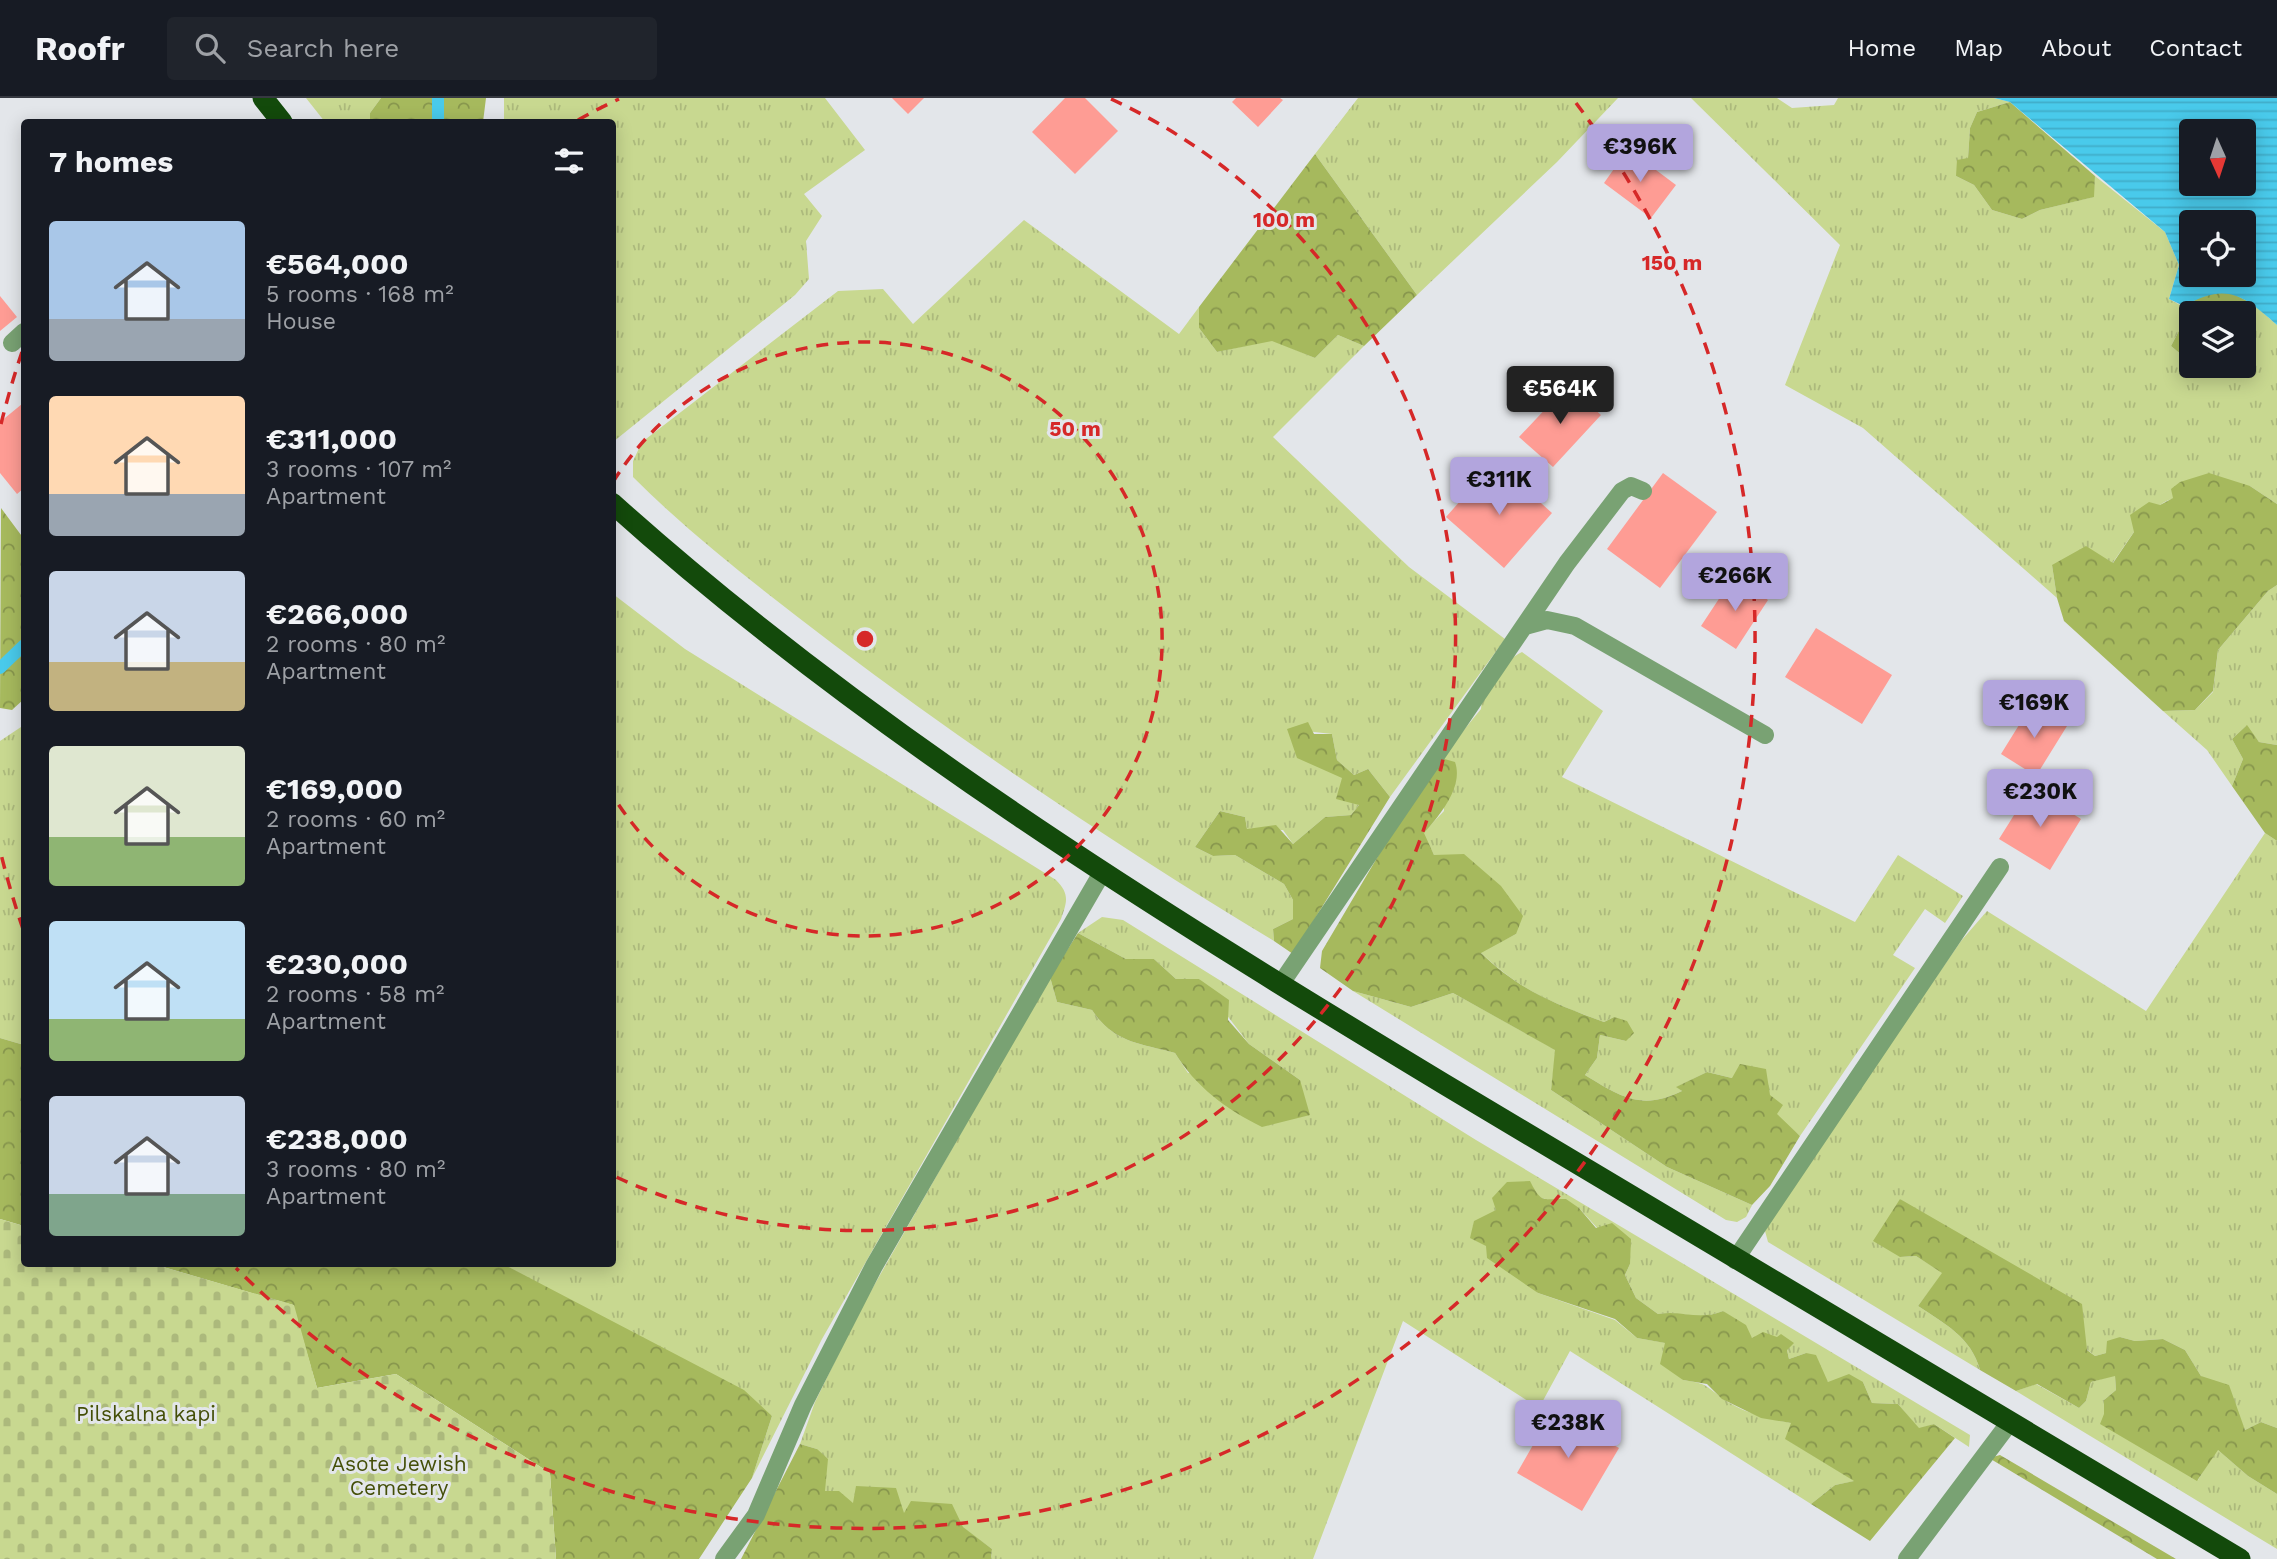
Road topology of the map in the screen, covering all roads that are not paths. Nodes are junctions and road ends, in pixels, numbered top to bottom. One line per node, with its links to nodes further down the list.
1 (263, 98): 2 (highway)
2 (280, 119)
3 (1643, 491): 5 (lane)
4 (616, 507): 8 (highway)
5 (1525, 626): 6 (lane); 9 (lane)
6 (1765, 735)
7 (2000, 867): 10 (lane)
8 (1103, 871): 9 (highway); 12 (lane)
9 (1280, 985): 10 (highway)
10 (1735, 1260): 11 (highway)
11 (2010, 1422): 13 (lane); 14 (highway)
12 (724, 1559)
13 (1907, 1559)
14 (2240, 1559)

